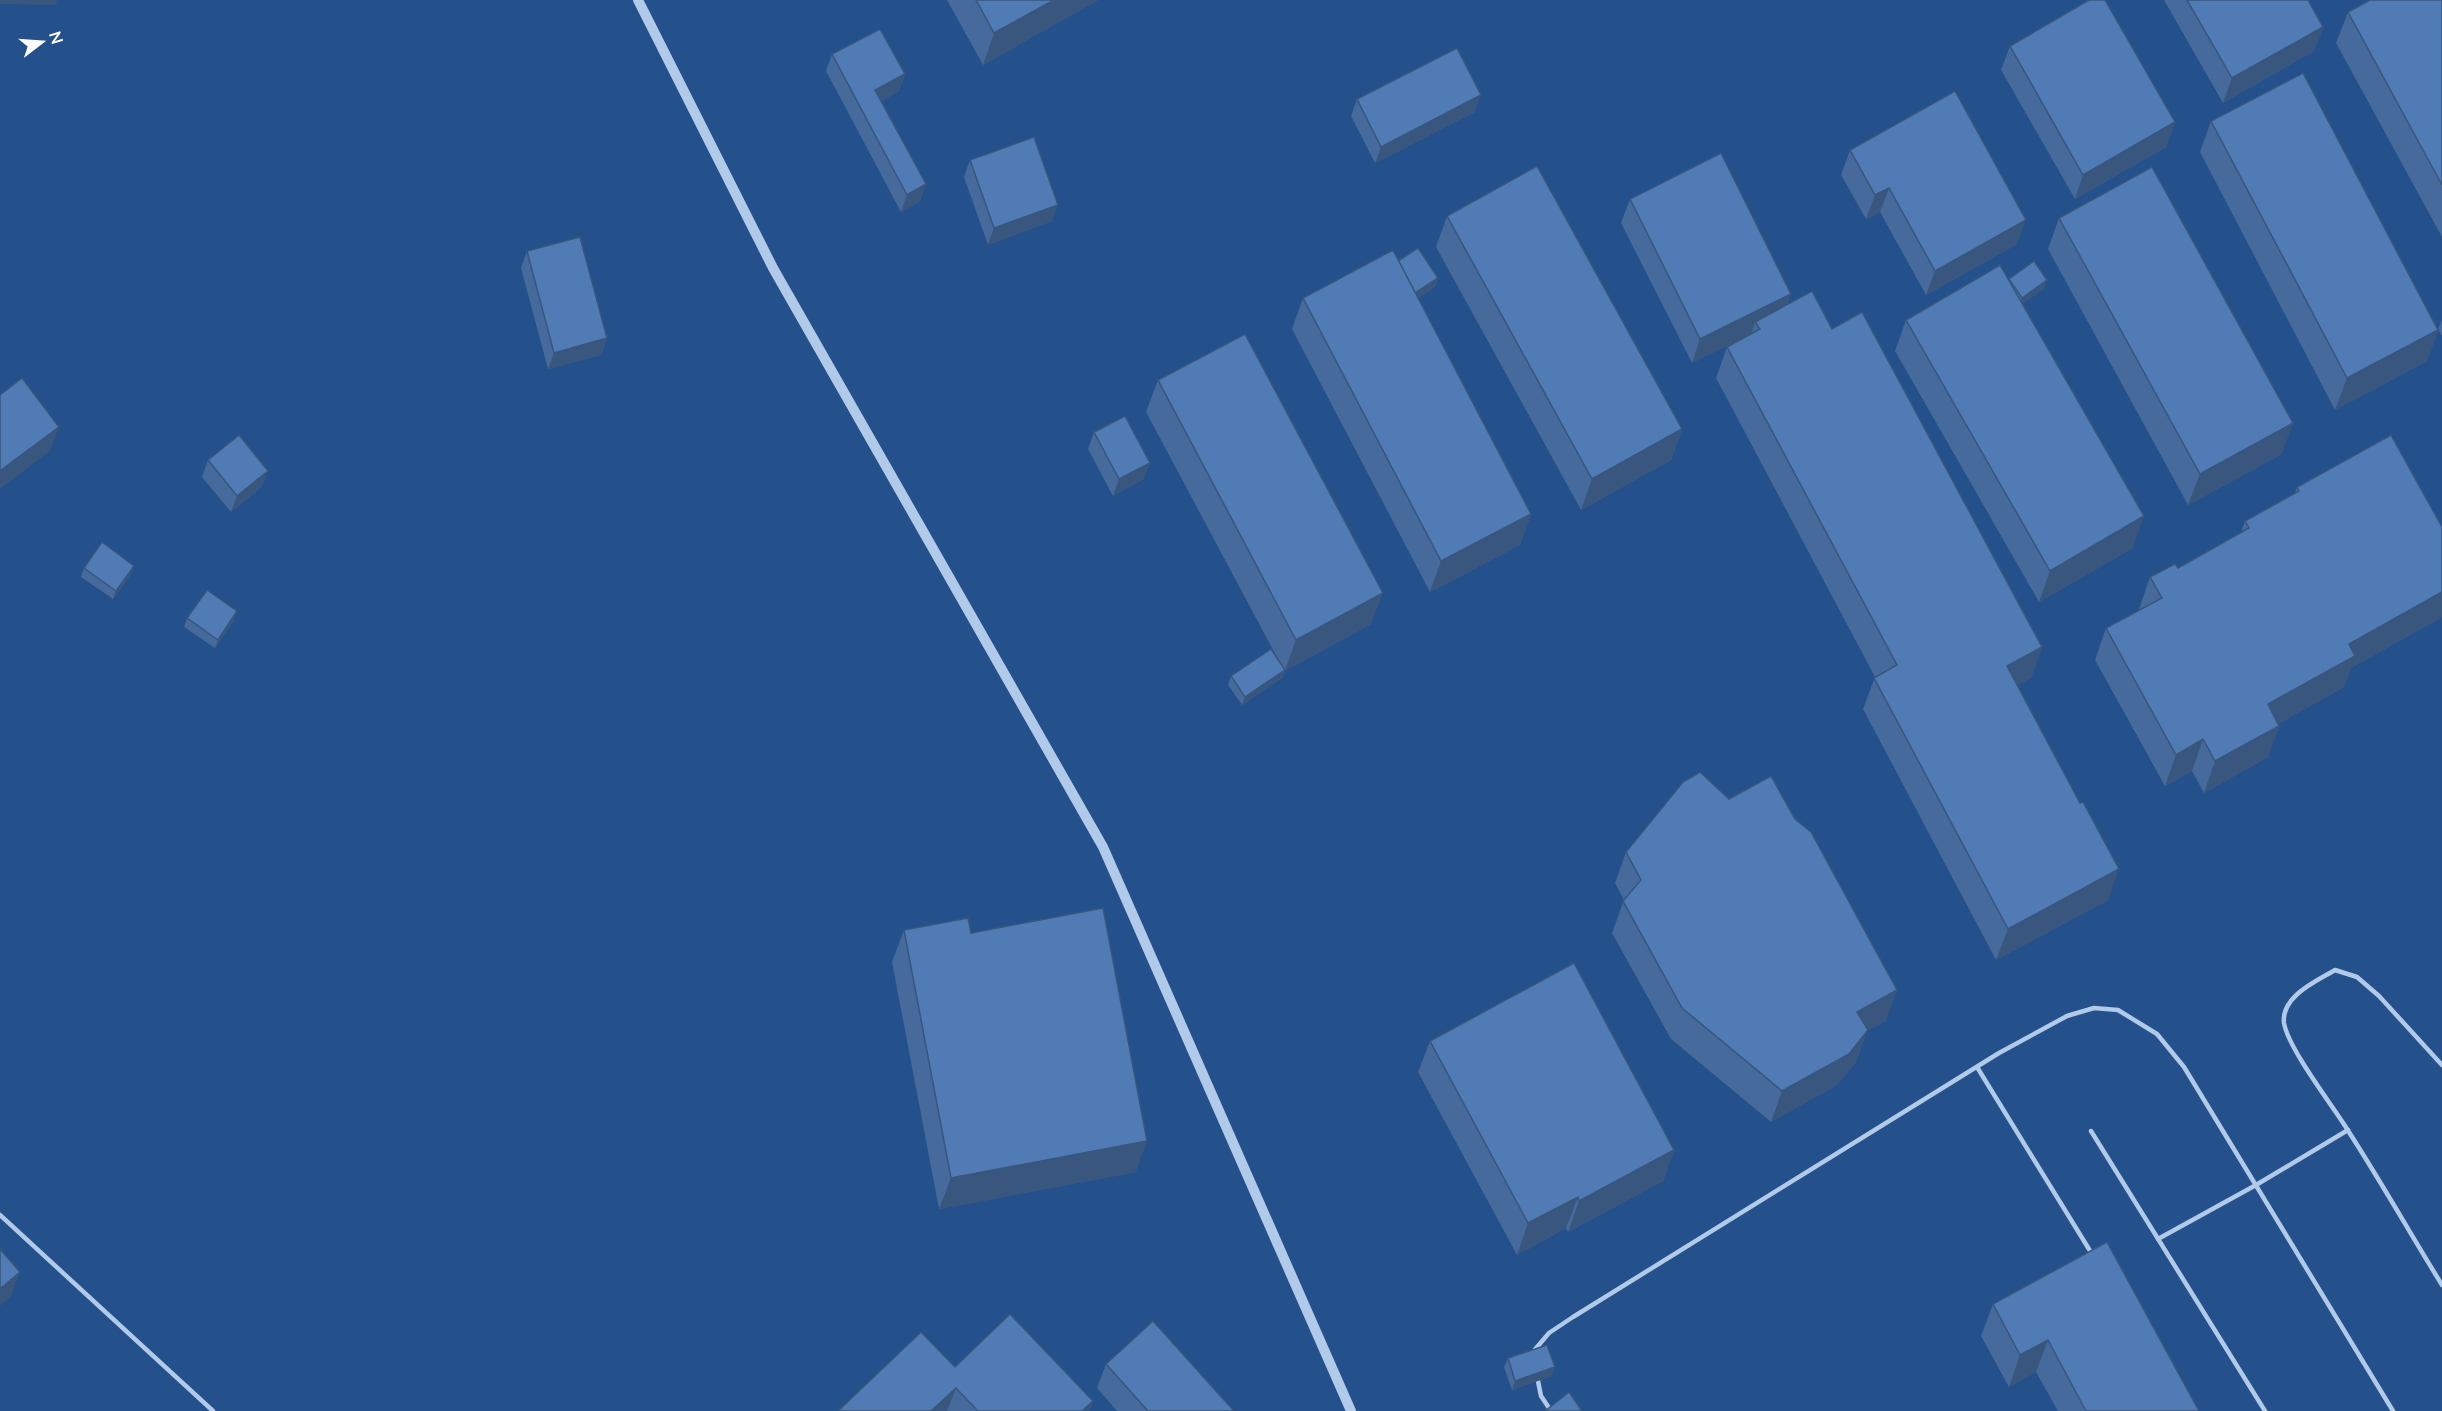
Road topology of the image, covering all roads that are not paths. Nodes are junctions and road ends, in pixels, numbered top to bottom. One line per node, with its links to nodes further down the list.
1 (638, 0): 14 (street)
2 (2442, 1065): 4 (lane)
3 (1977, 1067): 6 (lane); 9 (lane); 11 (lane)
4 (2348, 1130): 6 (lane); 10 (lane)
5 (2091, 1131): 8 (lane)
6 (2256, 1185): 8 (lane); 17 (lane)
7 (0, 1215): 13 (lane)
8 (2158, 1239): 16 (lane)
9 (2095, 1259)
10 (2442, 1285)
11 (1534, 1364)
12 (1537, 1374): 15 (lane)
13 (213, 1411)
14 (1351, 1411)
15 (1551, 1411)
16 (2265, 1411)
17 (2393, 1411)

